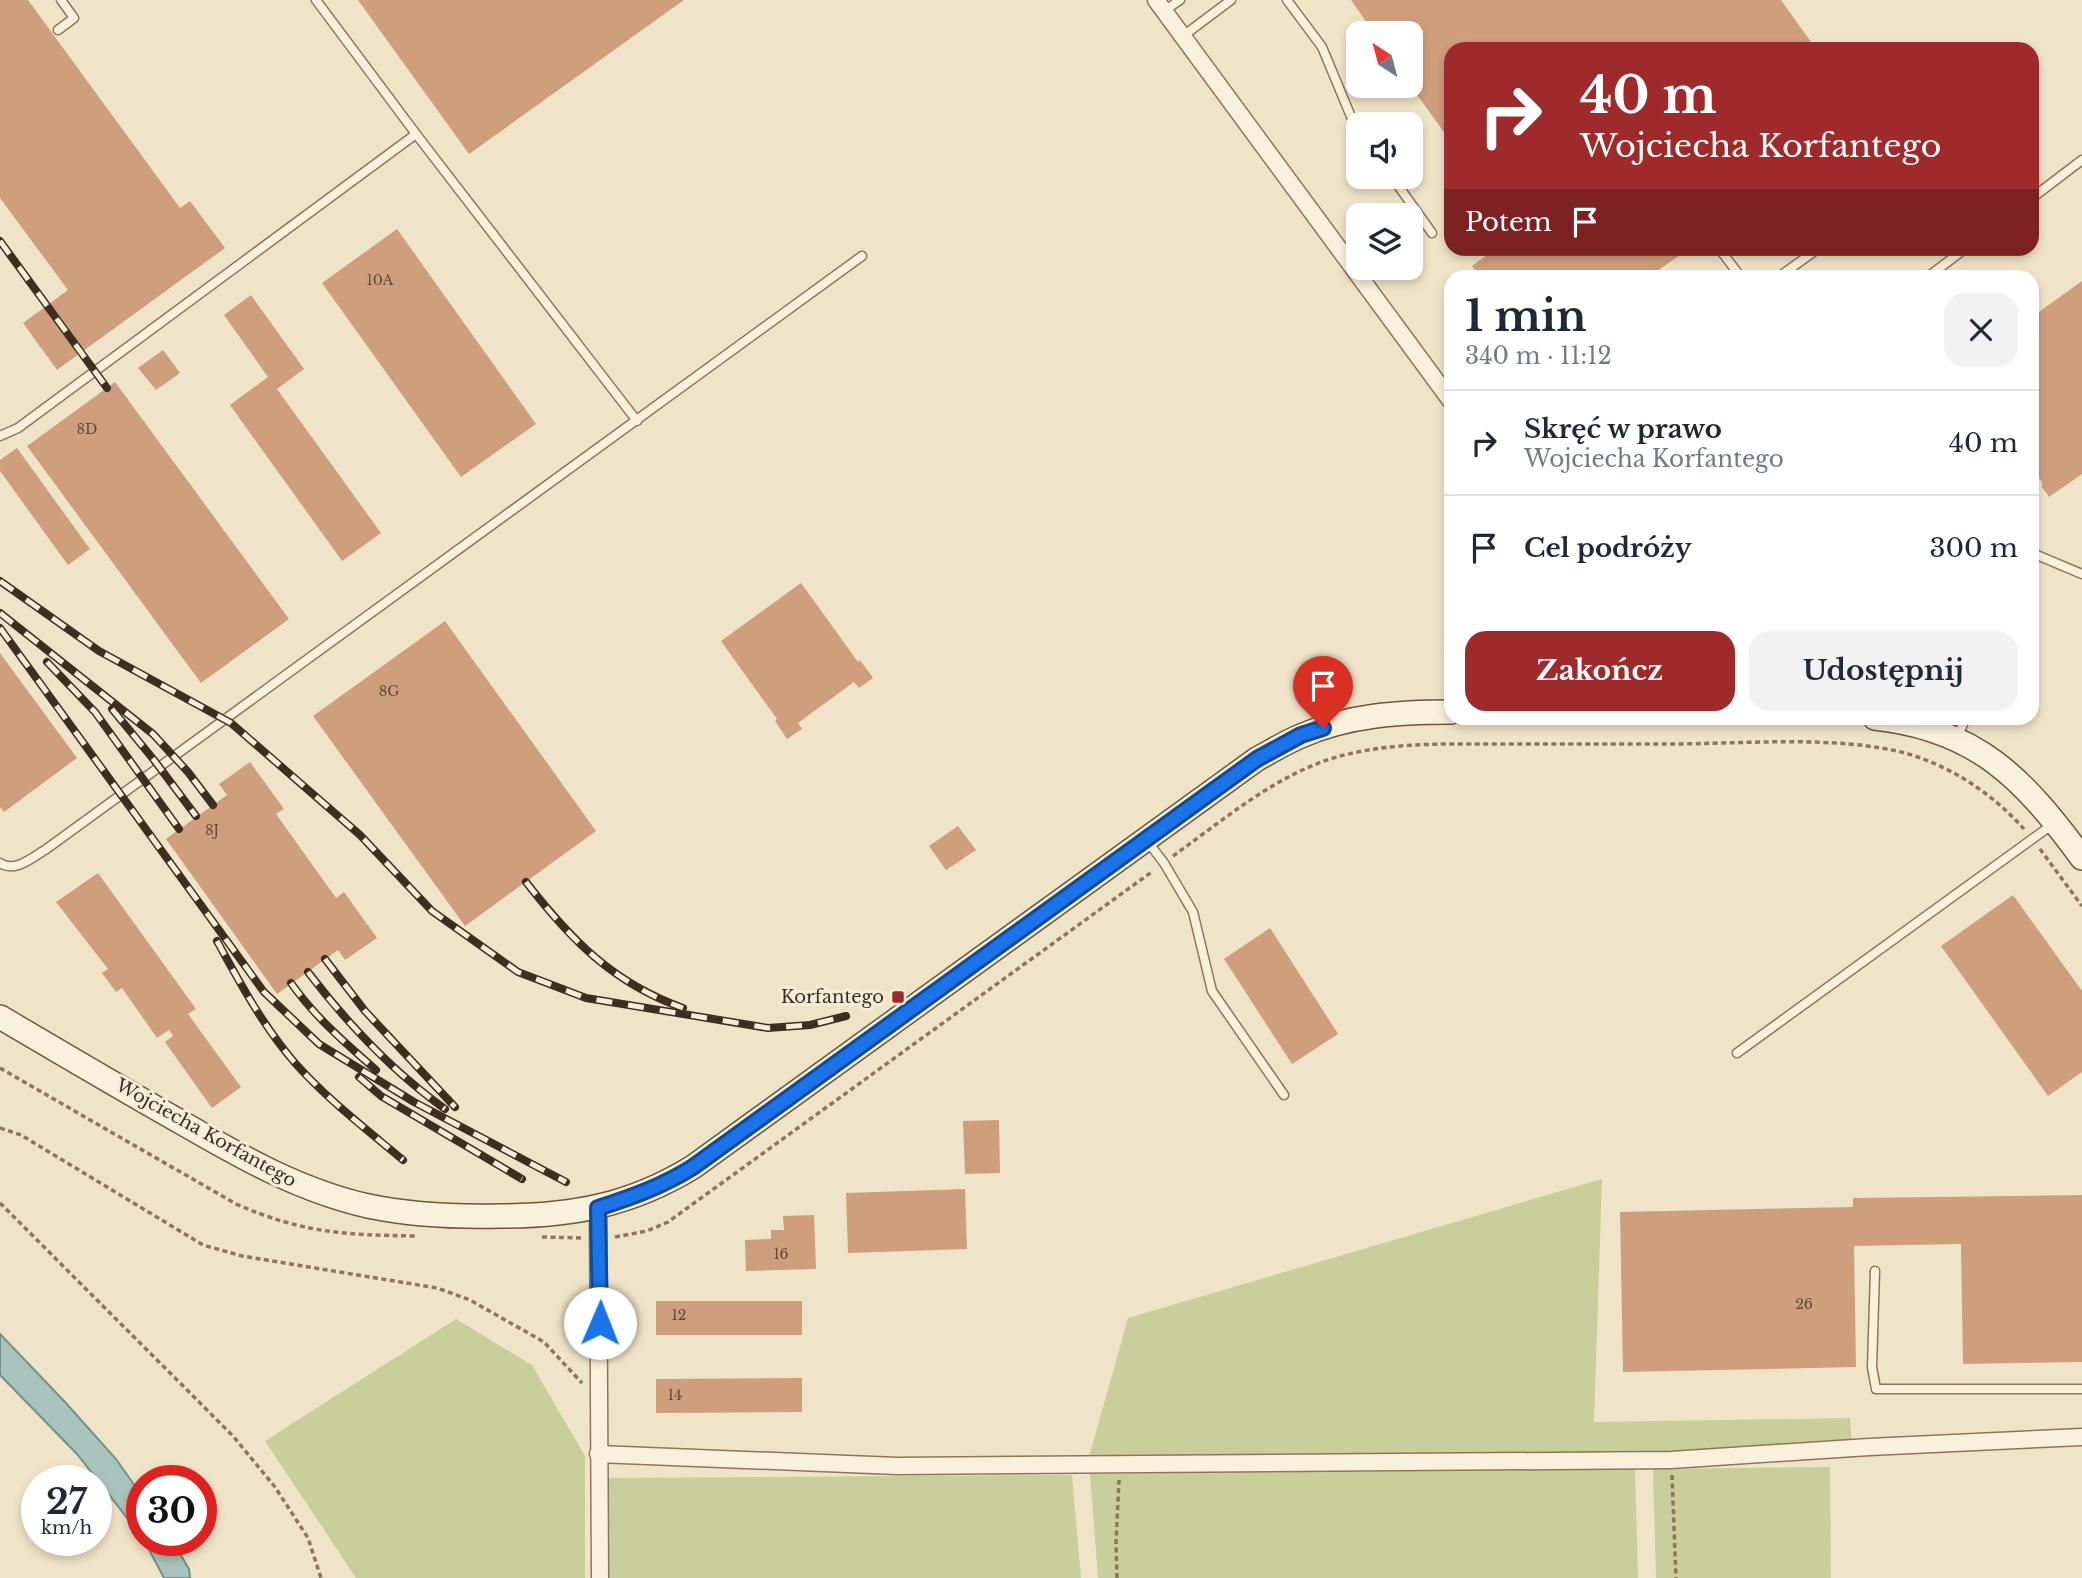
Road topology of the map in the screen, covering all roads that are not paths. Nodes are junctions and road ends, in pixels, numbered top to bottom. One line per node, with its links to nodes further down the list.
1 (61, 0): 7 (lane)
2 (316, 0): 10 (lane)
3 (1180, 0): 6 (lane)
4 (1231, 0): 8 (lane)
5 (1287, 0): 9 (lane)
6 (1160, 6): 8 (street)
7 (58, 30)
8 (1182, 36): 22 (street)
9 (1349, 112)
10 (416, 134): 23 (lane); 24 (lane)
11 (2082, 160): 13 (lane)
12 (1401, 189): 14 (lane)
13 (2039, 193)
14 (1432, 233)
15 (862, 256): 23 (lane)
16 (1725, 256): 19 (lane)
17 (1808, 256): 20 (lane)
18 (1955, 256): 21 (lane)
19 (1735, 270)
20 (1788, 270)
21 (1937, 270)
22 (1444, 392)
23 (638, 421): 33 (lane)
24 (0, 436)
25 (2039, 556): 26 (lane)
26 (2082, 574)
27 (1444, 712): 31 (street, Wojciecha Korfantego)
28 (1938, 725): 29 (street)
29 (1961, 728): 30 (street)
30 (2055, 823): 32 (street); 35 (lane)
31 (1146, 840): 36 (lane); 37 (street, Wojciecha Korfantego)
32 (2080, 852)
33 (0, 863)
34 (0, 1017): 37 (street, Wojciecha Korfantego)
35 (1737, 1053)
36 (1284, 1095)
37 (598, 1208): 41 (street)
38 (1875, 1271): 39 (lane)
39 (2082, 1389)
40 (2082, 1437): 41 (street)
41 (598, 1454): 42 (street)
42 (600, 1578)

